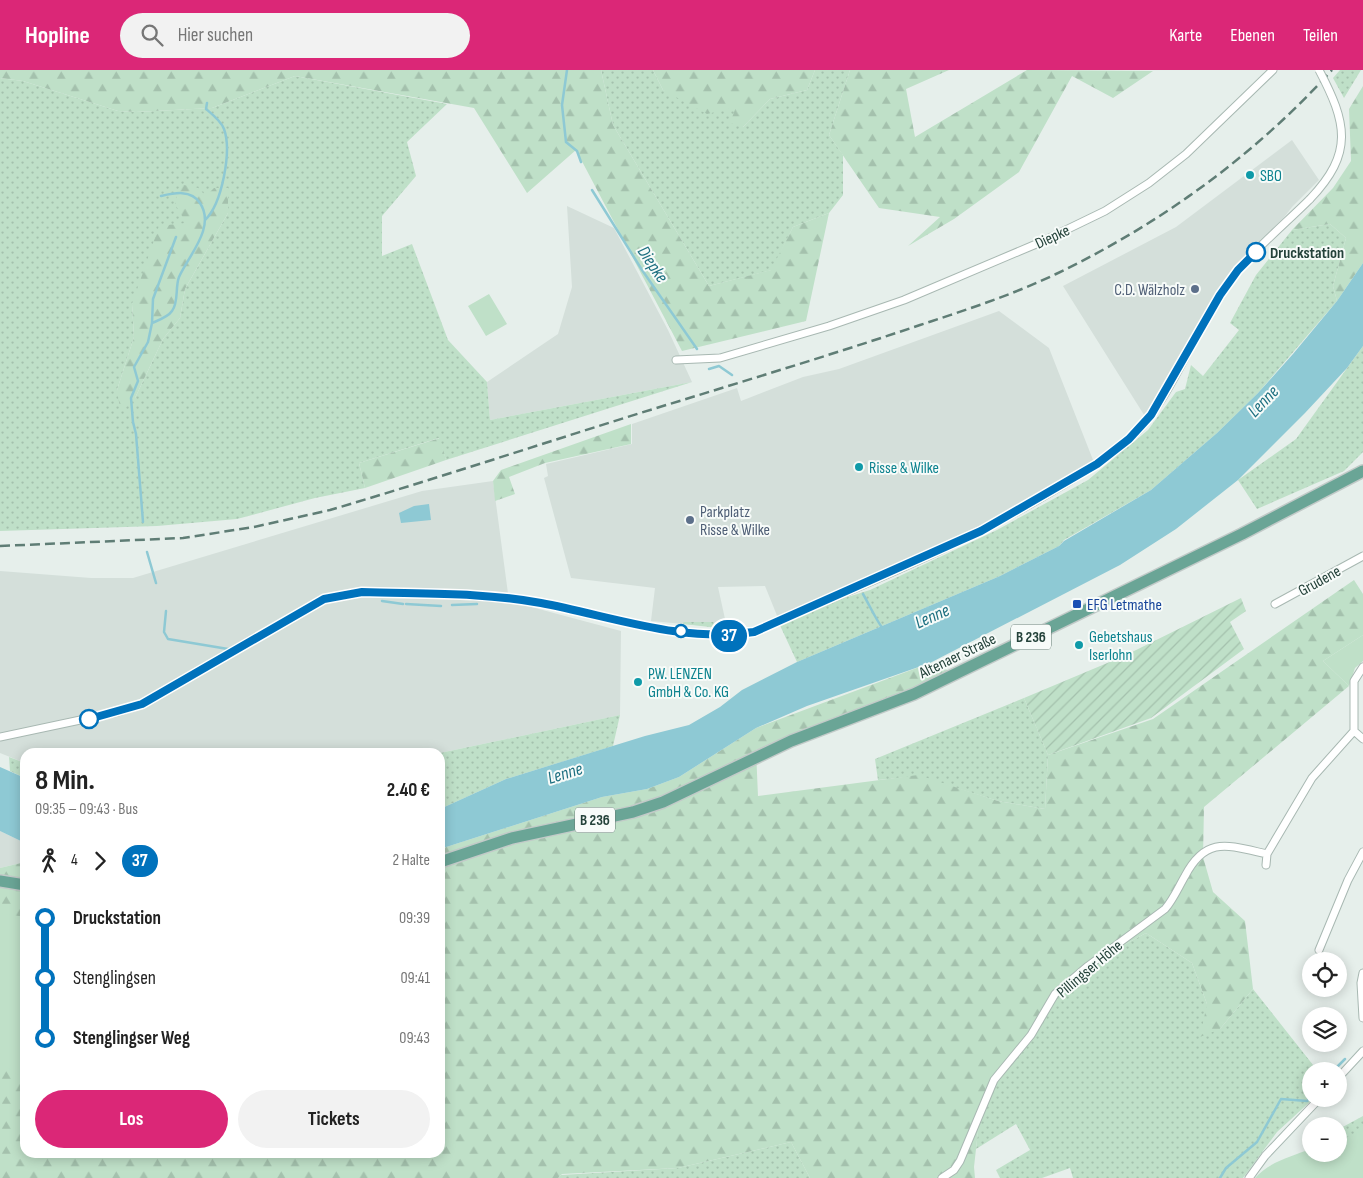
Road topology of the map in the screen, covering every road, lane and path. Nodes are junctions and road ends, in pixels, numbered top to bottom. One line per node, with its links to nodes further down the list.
1 (1273, 70): 3 (street, Diepke)
2 (1319, 70): 9 (street, bridge)
3 (676, 360)
4 (1363, 471): 13 (main road, Altenaer Straße / B 236)
5 (1363, 556): 6 (street, Grudene)
6 (1275, 604)
7 (1363, 667): 8 (street)
8 (1354, 731): 10 (street); 12 (street)
9 (0, 737)
10 (1363, 739)
11 (1363, 852): 17 (street)
12 (1267, 854): 14 (street); 24 (street, Pillingser Höhe)
13 (445, 860)
14 (1266, 865)
15 (0, 881): 16 (main road)
16 (20, 884)
17 (1319, 950)
18 (1363, 973): 19 (street)
19 (1362, 1000): 20 (street)
20 (1363, 1018)
21 (1363, 1051): 22 (street)
22 (1347, 1068)
23 (1311, 1107): 25 (street)
24 (942, 1178)
25 (1249, 1178)

